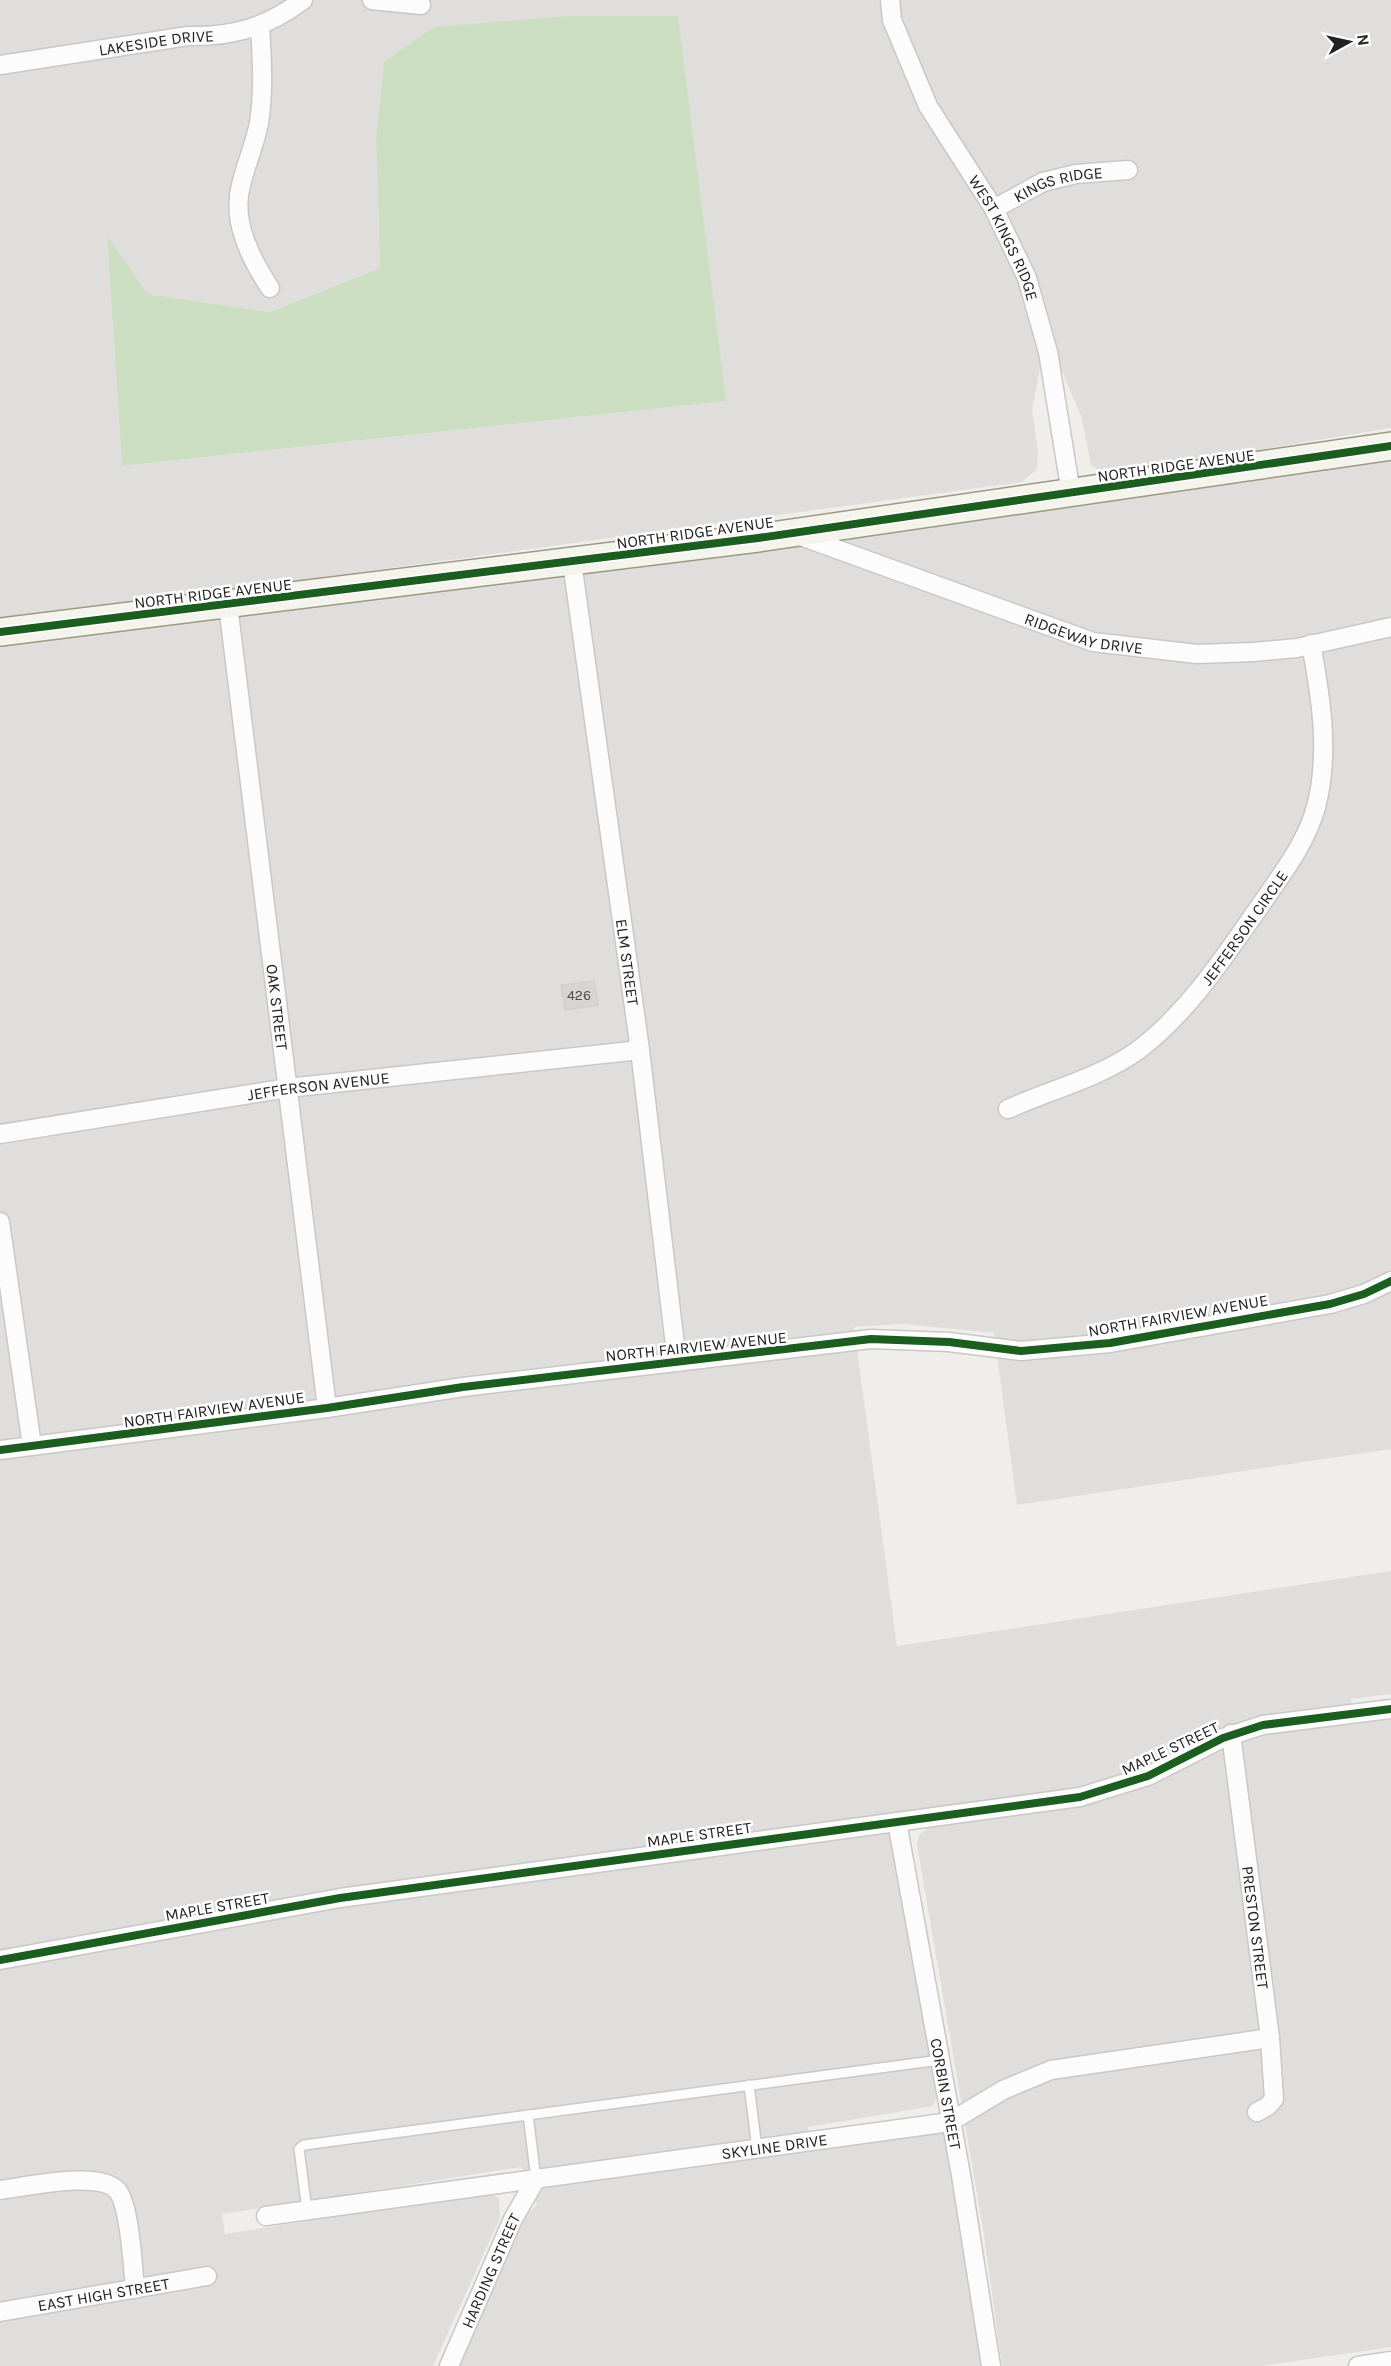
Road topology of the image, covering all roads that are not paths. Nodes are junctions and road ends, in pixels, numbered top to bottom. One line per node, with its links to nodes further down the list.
1 (303, 0): 5 (street, LAKESIDE DRIVE)
2 (372, 0): 4 (street)
3 (890, 0): 8 (street, WEST KINGS RIDGE)
4 (422, 5)
5 (260, 26): 6 (street, LAKESIDE DRIVE); 9 (street)
6 (0, 65)
7 (1128, 170): 8 (street, KINGS RIDGE)
8 (994, 209): 11 (street, WEST KINGS RIDGE)
9 (270, 288)
10 (1391, 446): 11 (street, NORTH RIDGE AVENUE)
11 (1071, 493): 12 (street, NORTH RIDGE AVENUE)
12 (790, 533): 13 (street, NORTH RIDGE AVENUE); 17 (street, RIDGEWAY DRIVE)
13 (572, 562): 14 (street, NORTH RIDGE AVENUE); 18 (street, ELM STREET)
14 (228, 605): 16 (street, NORTH RIDGE AVENUE); 19 (street, OAK STREET)
15 (1391, 627): 17 (street, RIDGEWAY DRIVE)
16 (0, 632)
17 (1311, 644): 20 (street, JEFFERSON CIRCLE)
18 (640, 1050): 19 (street, JEFFERSON AVENUE); 24 (street, ELM STREET)
19 (288, 1088): 21 (street, JEFFERSON AVENUE); 25 (street, OAK STREET)
20 (1008, 1109)
21 (0, 1134)
22 (0, 1222): 26 (street)
23 (1391, 1281): 24 (street, NORTH FAIRVIEW AVENUE)
24 (677, 1362): 25 (street, NORTH FAIRVIEW AVENUE)
25 (327, 1408): 26 (street, NORTH FAIRVIEW AVENUE)
26 (32, 1446): 27 (street, NORTH FAIRVIEW AVENUE)
27 (0, 1450)
28 (1391, 1709): 29 (street, MAPLE STREET)
29 (1231, 1734): 30 (street, MAPLE STREET); 32 (street, PRESTON STREET)
30 (897, 1822): 31 (street, MAPLE STREET); 33 (street, CORBIN STREET)
31 (0, 1960)
32 (1270, 2038): 35 (street, PRESTON STREET); 37 (street, SKYLINE DRIVE)
33 (940, 2060): 34 (lane); 37 (street, CORBIN STREET)
34 (749, 2085): 36 (lane); 38 (lane)
35 (1257, 2112)
36 (528, 2115): 39 (lane); 41 (lane)
37 (950, 2122): 38 (street, SKYLINE DRIVE); 48 (street, CORBIN STREET)
38 (757, 2149): 39 (street, SKYLINE DRIVE)
39 (536, 2179): 41 (street, SKYLINE DRIVE); 47 (street, HARDING STREET)
40 (0, 2190): 44 (street)
41 (307, 2210): 42 (street, SKYLINE DRIVE)
42 (266, 2216)
43 (207, 2276): 44 (street, EAST HIGH STREET)
44 (135, 2289): 45 (street, EAST HIGH STREET)
45 (0, 2312)
46 (1391, 2361): 49 (street)
47 (449, 2366)
48 (991, 2366)
49 (1358, 2366)

